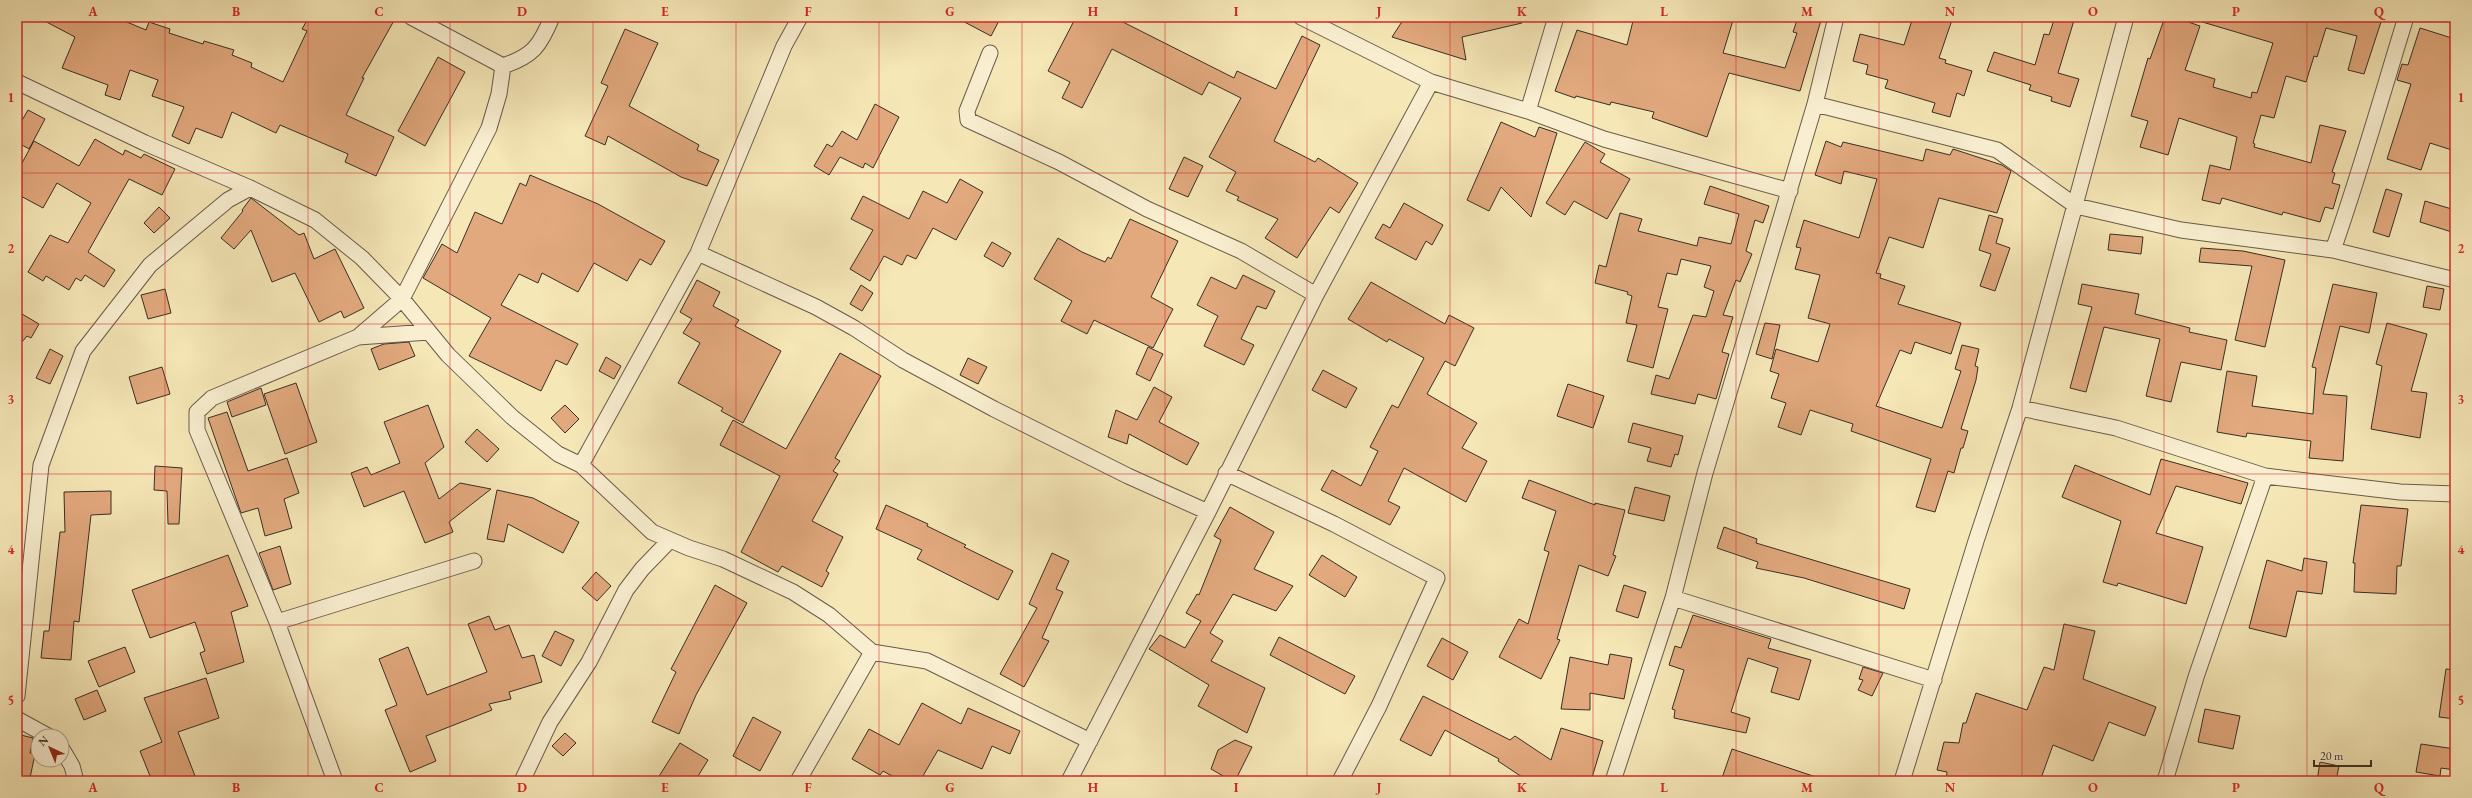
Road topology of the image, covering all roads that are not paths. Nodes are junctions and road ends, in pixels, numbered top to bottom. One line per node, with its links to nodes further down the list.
1 (411, 17): 10 (street)
2 (552, 17): 10 (street)
3 (800, 17): 19 (street)
4 (1301, 17): 12 (street)
5 (1556, 17): 14 (street)
6 (1836, 17): 13 (street)
7 (2126, 17): 17 (street)
8 (2406, 17): 18 (street)
9 (990, 53): 21 (street)
10 (503, 66): 22 (street)
11 (17, 82): 15 (street)
12 (1431, 82): 14 (street); 21 (street)
13 (1815, 104): 16 (street); 17 (street)
14 (1528, 111): 16 (street)
15 (250, 188): 22 (street); 37 (street)
16 (1790, 191): 33 (street)
17 (2076, 206): 18 (street); 25 (street)
18 (2333, 250): 20 (street)
19 (698, 253): 26 (street); 30 (street)
20 (2455, 280)
21 (1316, 295): 27 (street)
22 (402, 298): 23 (street); 24 (street)
23 (429, 332): 24 (street); 26 (street)
24 (358, 337): 34 (street)
25 (2020, 408): 28 (street); 36 (street)
26 (581, 465): 31 (street)
27 (1226, 473): 30 (street); 47 (street)
28 (2265, 476): 29 (street); 50 (street)
29 (2455, 494)
30 (1208, 512): 40 (street)
31 (670, 540): 35 (street); 44 (street)
32 (474, 561): 34 (street)
33 (1674, 598): 36 (street); 48 (street)
34 (277, 622): 43 (street)
35 (872, 652): 40 (street); 45 (street)
36 (1934, 680): 49 (street)
37 (17, 696)
38 (17, 719): 39 (street)
39 (33, 728)
40 (1090, 742): 46 (street)
41 (70, 763): 42 (street)
42 (76, 781)
43 (335, 781)
44 (522, 781)
45 (798, 781)
46 (1069, 781)
47 (1340, 781)
48 (1613, 781)
49 (1902, 781)
50 (2165, 781)

